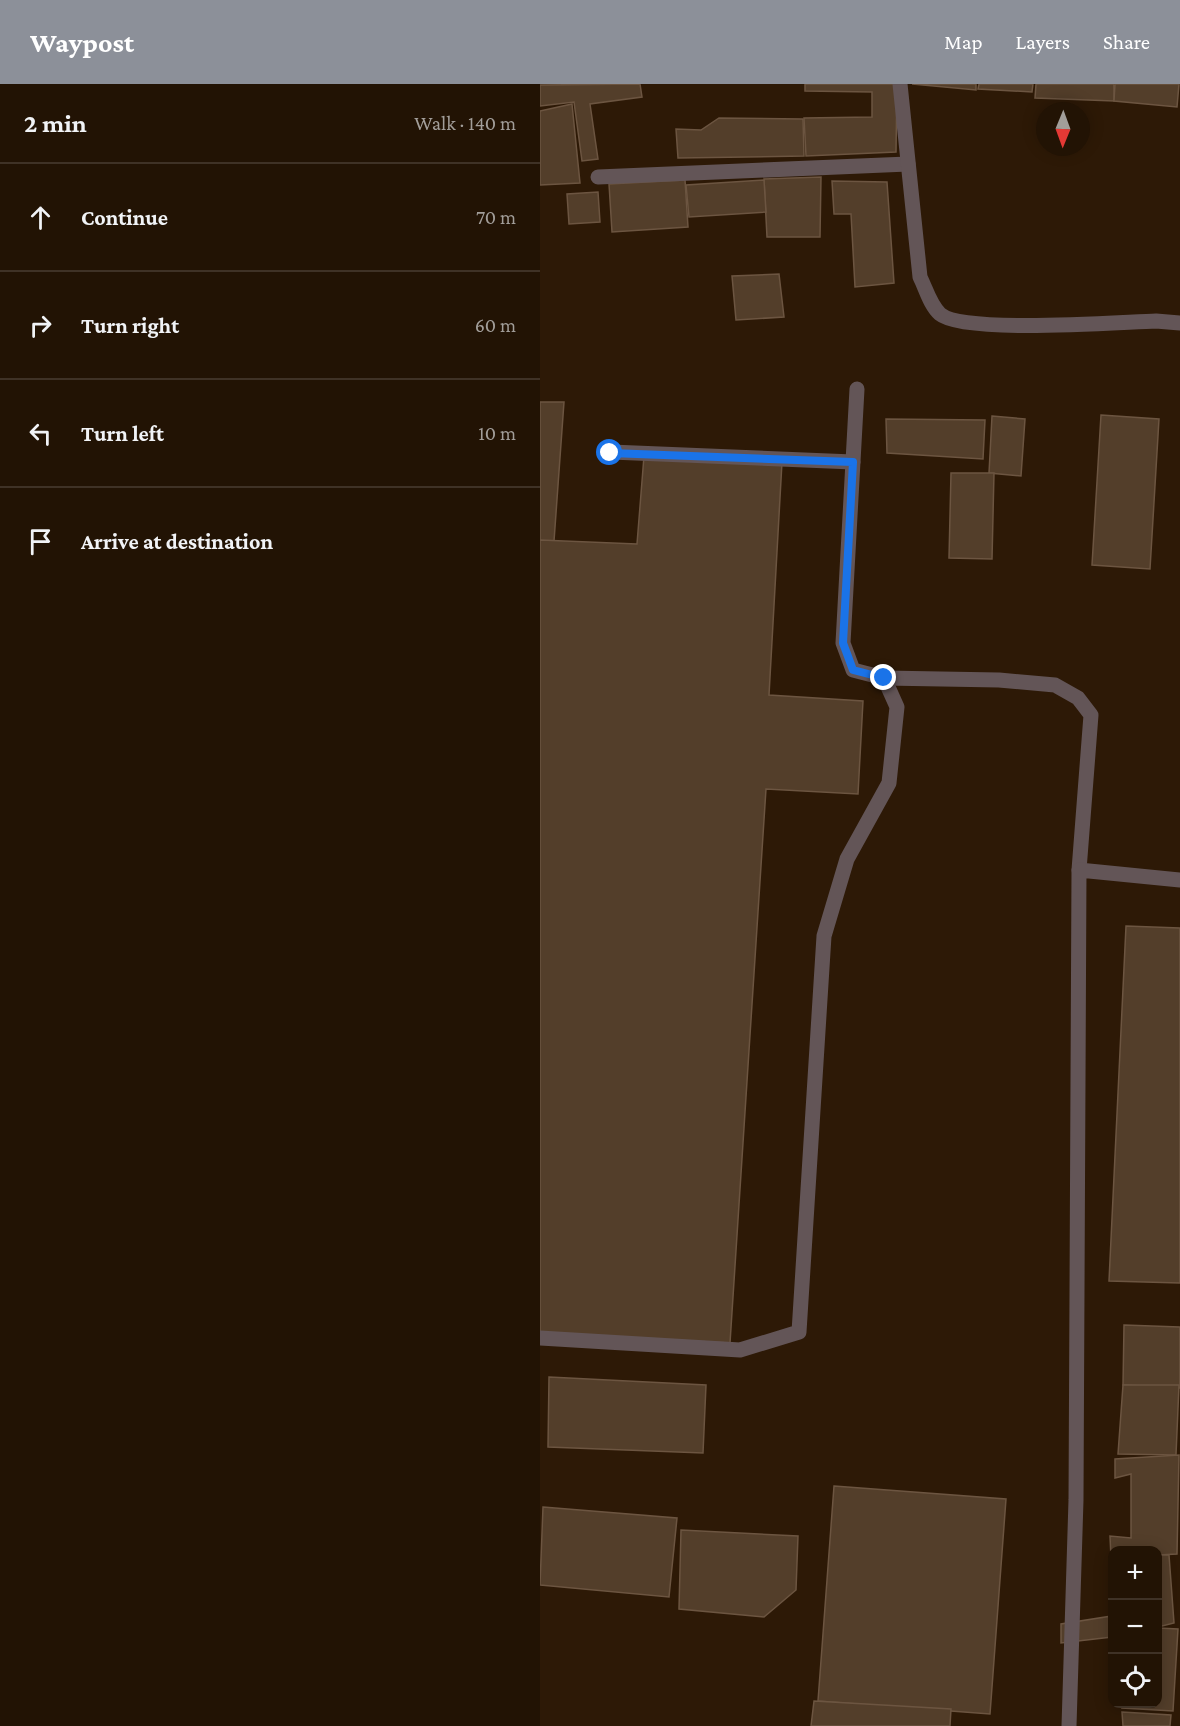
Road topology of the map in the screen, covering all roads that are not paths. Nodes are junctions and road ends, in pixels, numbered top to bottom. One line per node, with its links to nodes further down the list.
1 (900, 84): 2 (street)
2 (908, 164): 3 (street); 4 (street)
3 (598, 177)
4 (1180, 323)
5 (857, 389): 7 (street)
6 (610, 453): 7 (street)
7 (853, 462): 8 (street)
8 (884, 678): 9 (street); 11 (street)
9 (1079, 870): 10 (street); 12 (street)
10 (1180, 880)
11 (540, 1338)
12 (1069, 1726)

